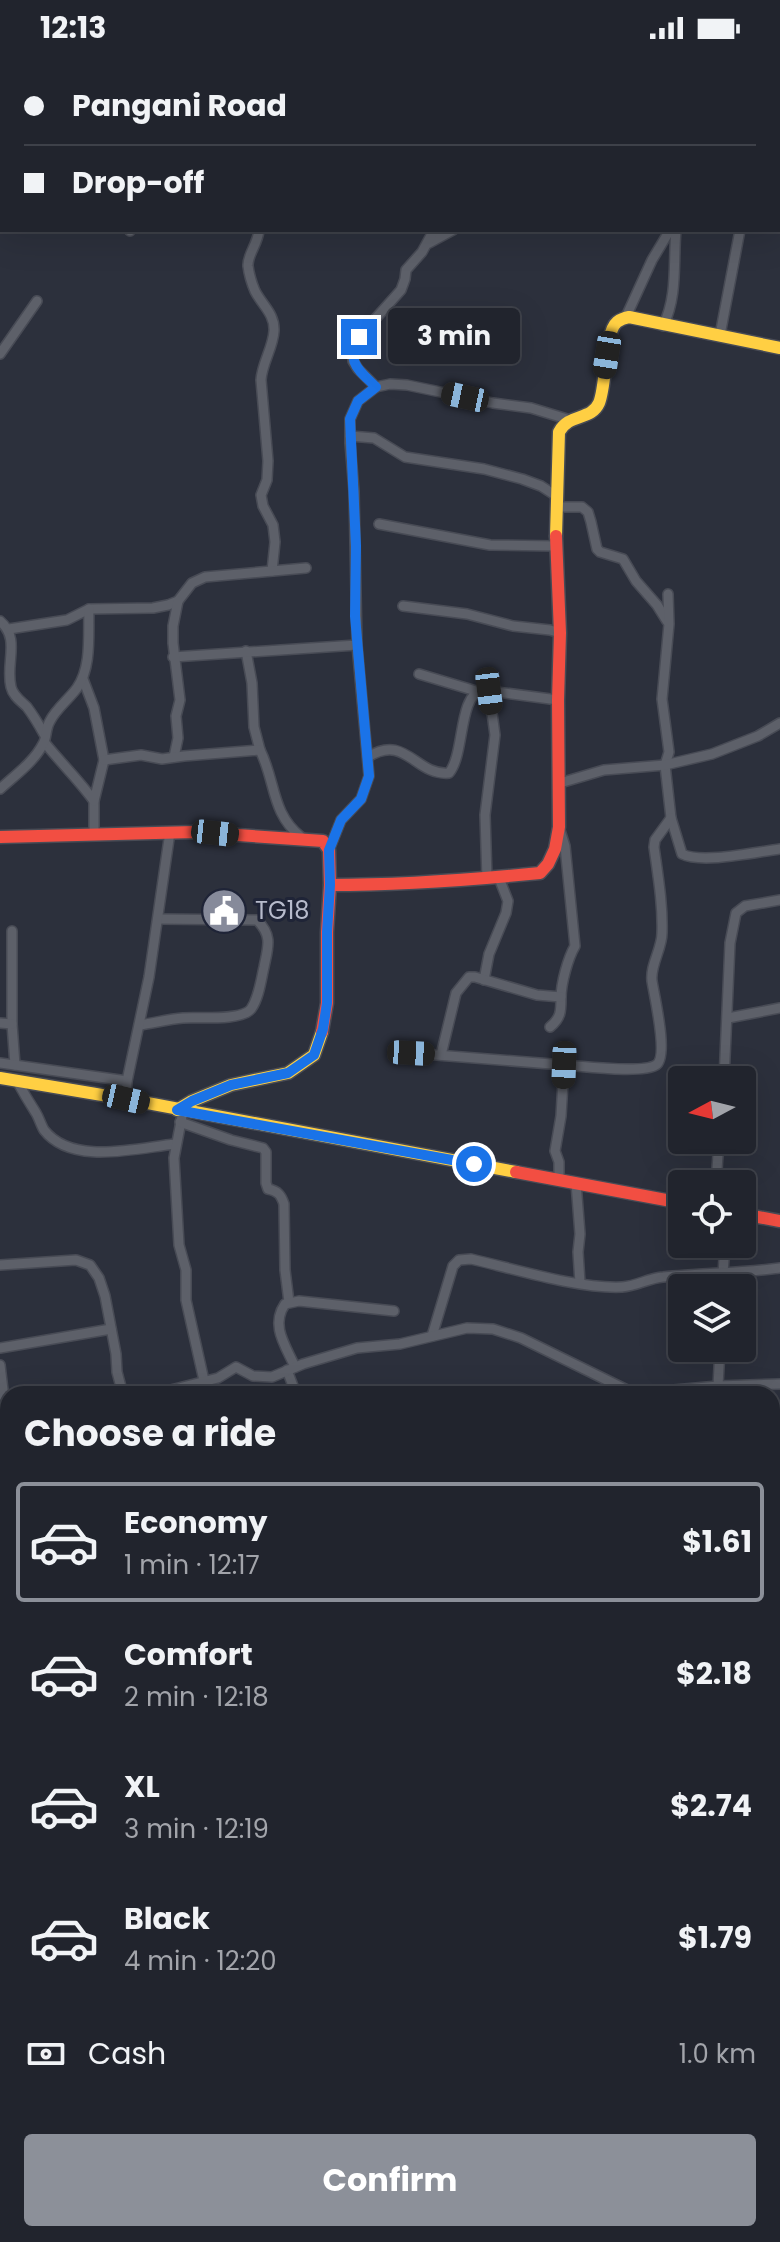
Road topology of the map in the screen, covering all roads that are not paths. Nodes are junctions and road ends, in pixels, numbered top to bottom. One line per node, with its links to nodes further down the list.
1 (259, 232): 21 (street)
2 (433, 232): 7 (street)
3 (449, 232): 7 (street)
4 (669, 232): 9 (street)
5 (676, 232): 10 (street)
6 (740, 232): 11 (street)
7 (426, 245): 14 (street)
8 (37, 301): 13 (street)
9 (625, 319): 10 (street); 15 (street)
10 (663, 326): 11 (street)
11 (720, 335): 12 (street)
12 (780, 348)
13 (0, 354)
14 (376, 387): 15 (street); 16 (street)
15 (567, 419): 17 (street)
16 (350, 436): 17 (street); 30 (street)
17 (558, 502): 19 (street); 27 (street)
18 (379, 524): 19 (street)
19 (555, 546): 29 (street)
20 (306, 568): 21 (street)
21 (272, 571): 23 (street)
22 (668, 594): 27 (street)
23 (178, 601): 25 (street); 32 (street)
24 (403, 606): 29 (street)
25 (89, 609): 28 (street); 34 (street)
26 (0, 621): 28 (street)
27 (669, 624): 44 (street)
28 (9, 629): 39 (street)
29 (560, 633): 37 (street)
30 (357, 645): 31 (street); 42 (street)
31 (246, 651): 32 (street); 40 (street)
32 (173, 657): 41 (street)
33 (419, 674): 35 (street)
34 (83, 679): 39 (street); 43 (street)
35 (476, 691): 36 (street); 42 (street)
36 (489, 691): 37 (street); 56 (street)
37 (558, 700): 45 (street)
38 (780, 723): 44 (street)
39 (45, 738): 46 (street); 47 (street)
40 (260, 750): 41 (street); 53 (street)
41 (174, 757): 43 (street)
42 (368, 757): 55 (street)
43 (104, 760): 47 (street)
44 (665, 765): 45 (street); 48 (street)
45 (560, 783): 49 (street)
46 (0, 789)
47 (94, 801): 51 (street)
48 (671, 818): 54 (street); 73 (street)
49 (559, 827): 56 (street); 62 (street)
50 (170, 832): 51 (street); 53 (street); 59 (street)
51 (94, 834): 52 (street)
52 (0, 837)
53 (302, 838): 55 (street)
54 (780, 849)
55 (329, 850): 57 (street)
56 (493, 878): 57 (street); 61 (street)
57 (330, 885): 79 (street)
58 (780, 900): 64 (street)
59 (159, 919): 67 (street); 67 (street)
60 (12, 931): 66 (street)
61 (484, 980): 62 (street); 70 (street)
62 (561, 997): 68 (street)
63 (780, 1008): 64 (street)
64 (728, 1018): 74 (street)
65 (0, 1023): 66 (street)
66 (12, 1024): 72 (street)
67 (140, 1025): 77 (street)
68 (550, 1027)
69 (411, 1053): 70 (street)
70 (441, 1055): 73 (street)
71 (0, 1063): 72 (street)
72 (15, 1065): 77 (street)
73 (564, 1065): 81 (street)
74 (725, 1066)
75 (0, 1078): 76 (street)
76 (17, 1081): 78 (street); 80 (street)
77 (127, 1081): 78 (street)
78 (126, 1099): 79 (street)
79 (180, 1115): 80 (street); 81 (street); 92 (street)
80 (175, 1144): 100 (street)
81 (559, 1180): 82 (street)
82 (576, 1183): 83 (street); 91 (street)
83 (668, 1200)
84 (756, 1217): 85 (street)
85 (780, 1221)
86 (724, 1258): 89 (street)
87 (0, 1265): 94 (street)
88 (780, 1268): 89 (street)
89 (722, 1274)
90 (668, 1277): 91 (street)
91 (580, 1283): 95 (street)
92 (289, 1302): 93 (street); 99 (street)
93 (394, 1311)
94 (111, 1329): 96 (street); 102 (street)
95 (432, 1336): 99 (street); 106 (street)
96 (0, 1348)
97 (719, 1362): 107 (street)
98 (0, 1365): 101 (street)
99 (291, 1368): 100 (street); 105 (street)
100 (205, 1382): 103 (street); 104 (street)
101 (3, 1386)
102 (121, 1386)
103 (188, 1386)
104 (206, 1386)
105 (294, 1386)
106 (619, 1386)
107 (718, 1386)

